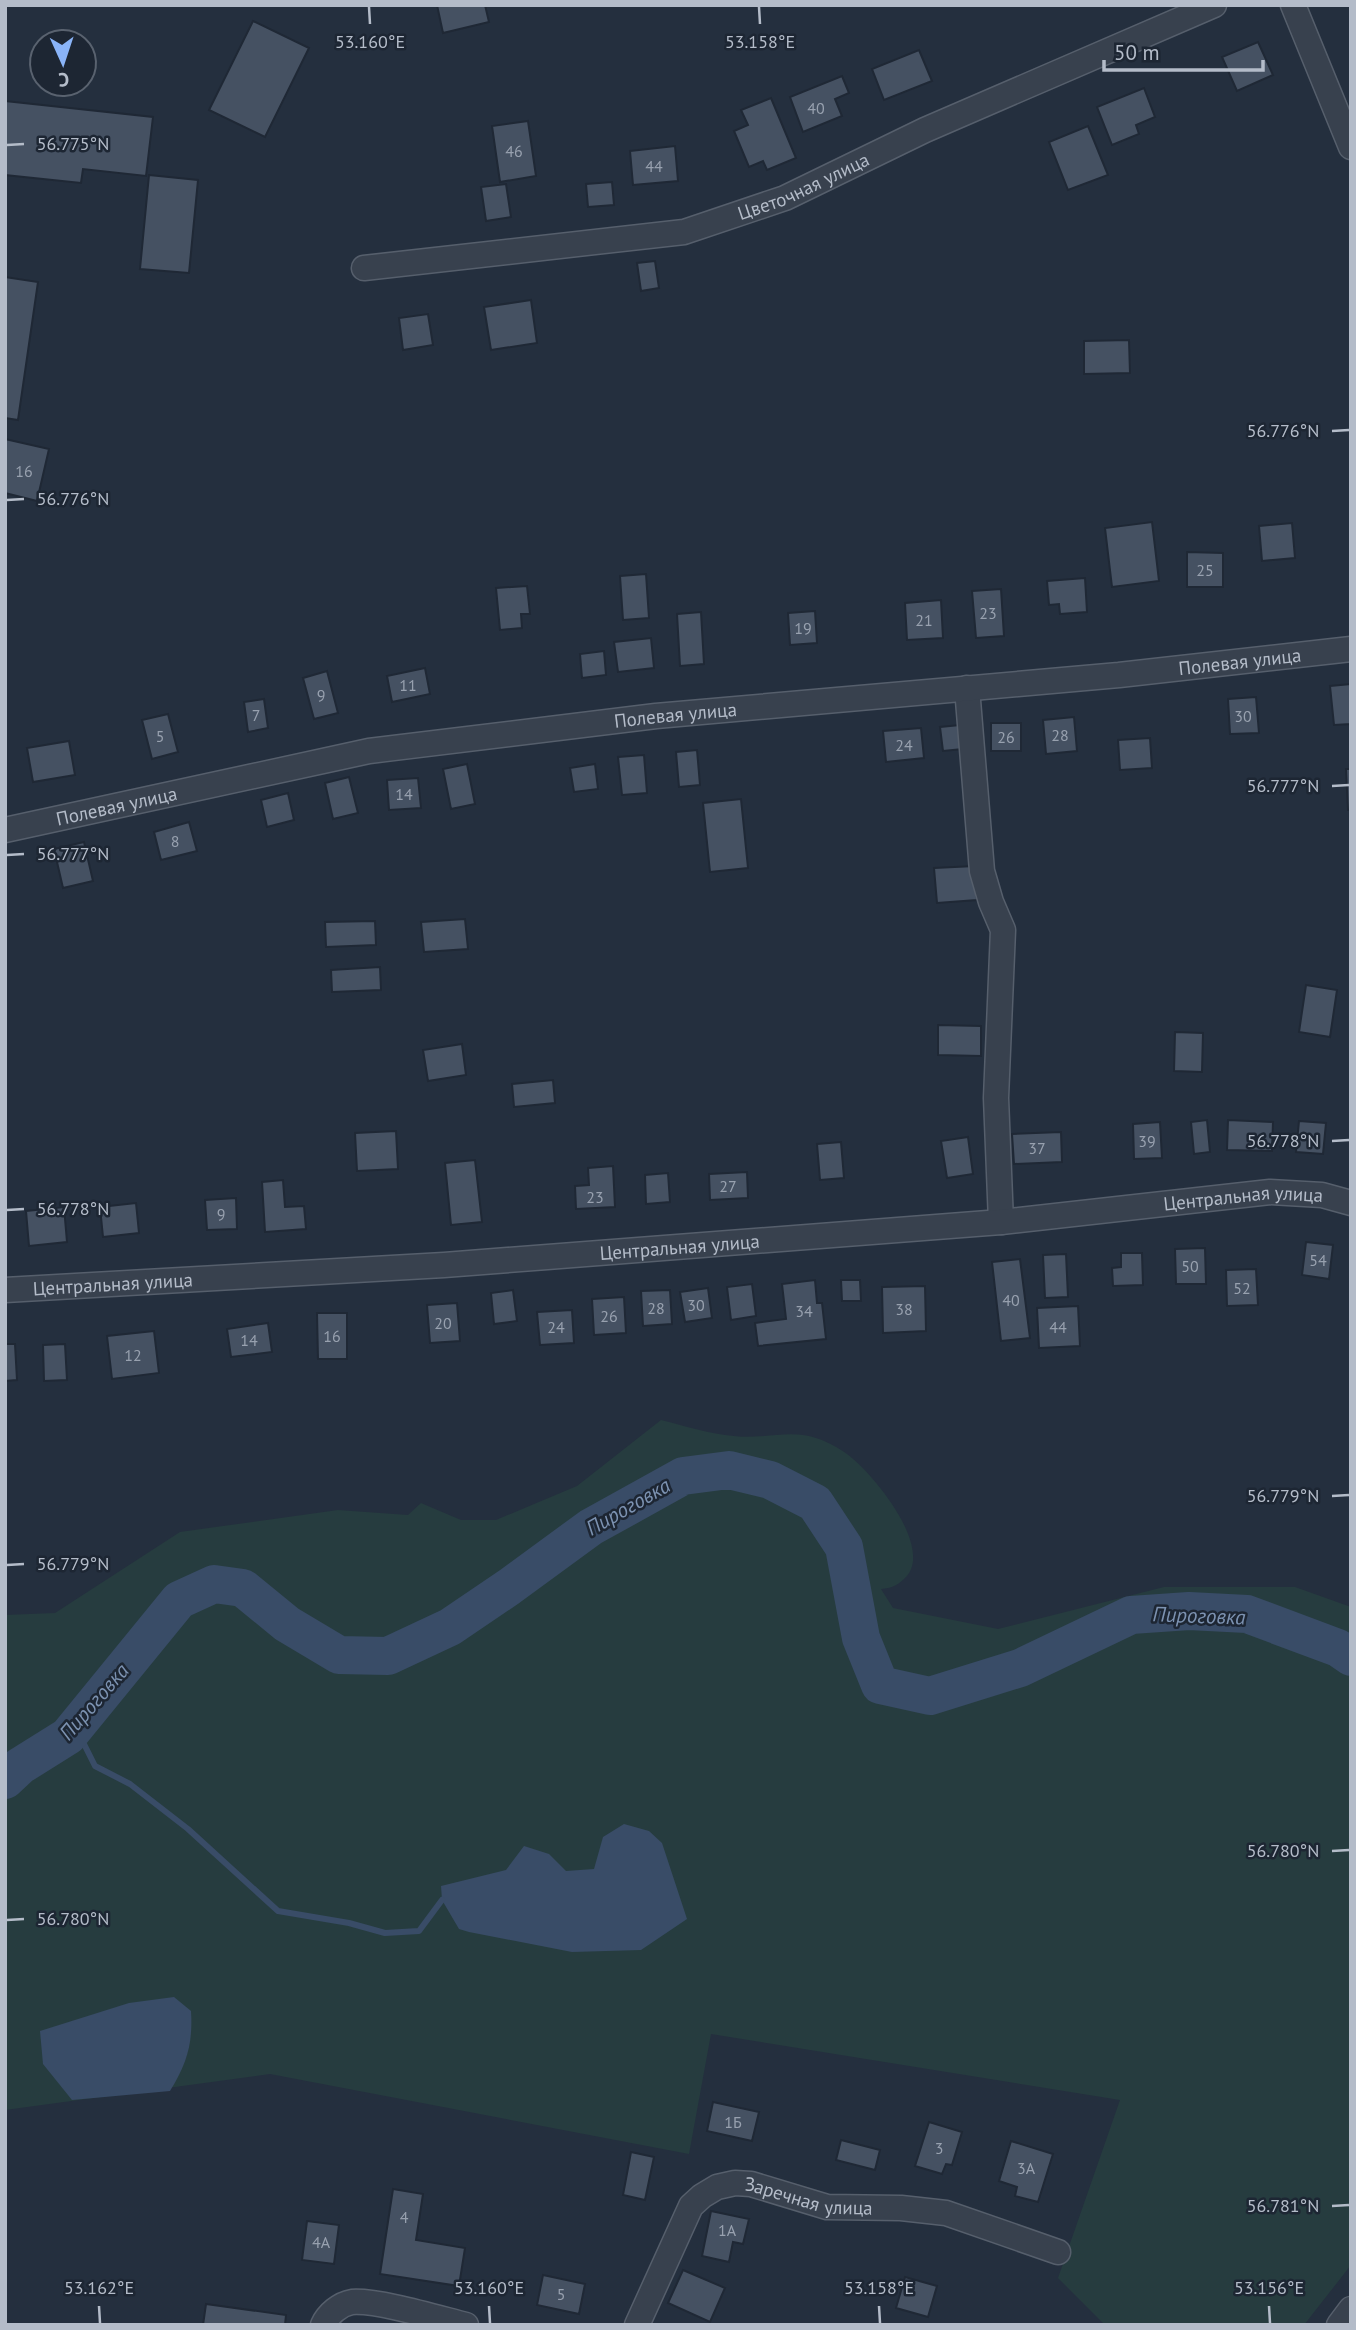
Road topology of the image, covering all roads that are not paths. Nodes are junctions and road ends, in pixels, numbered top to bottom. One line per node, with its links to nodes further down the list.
1 (1214, 5): 4 (street, Цветочная улица)
2 (1293, 5): 3 (street)
3 (1351, 147)
4 (364, 268)
5 (1351, 649): 6 (street, Полевая улица)
6 (967, 688): 7 (street, Полевая улица); 9 (street)
7 (5, 830)
8 (1351, 1203): 9 (street, Центральная улица)
9 (1000, 1222): 10 (street, Центральная улица)
10 (5, 1290)
11 (1058, 2252): 15 (street, Заречная улица)
12 (1351, 2309): 16 (street)
13 (323, 2325): 14 (street)
14 (466, 2325)
15 (637, 2325)
16 (1339, 2325)

